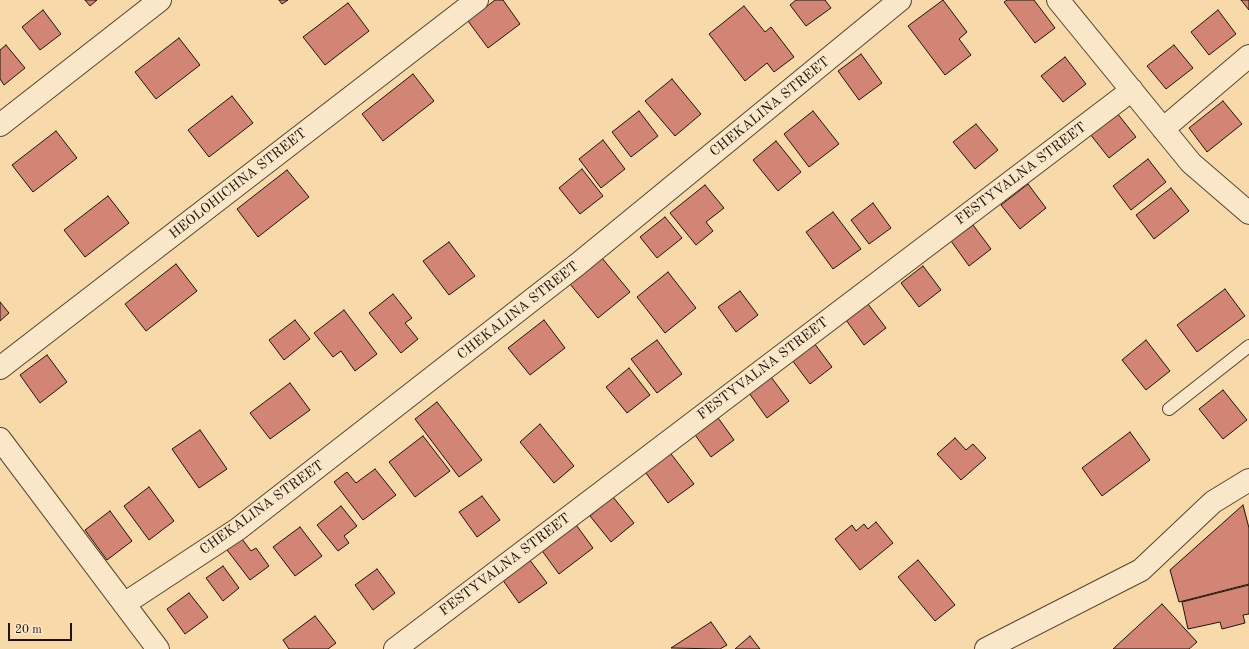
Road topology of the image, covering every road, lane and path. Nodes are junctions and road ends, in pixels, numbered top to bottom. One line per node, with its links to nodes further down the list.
1 (160, 0): 7 (street)
2 (477, 0): 11 (street, HEOLOHICHNA STREET)
3 (900, 0): 15 (street, CHEKALINA STREET)
4 (1058, 0): 6 (street)
5 (1249, 56): 8 (street)
6 (1132, 90): 8 (street); 17 (street, FESTYVALNA STREET)
7 (0, 125)
8 (1163, 128): 9 (street)
9 (1249, 213)
10 (1249, 346): 12 (lane)
11 (0, 368)
12 (1169, 409)
13 (0, 439): 15 (street)
14 (1249, 480): 18 (street)
15 (124, 604): 16 (street)
16 (158, 649)
17 (395, 649)
18 (986, 649)

